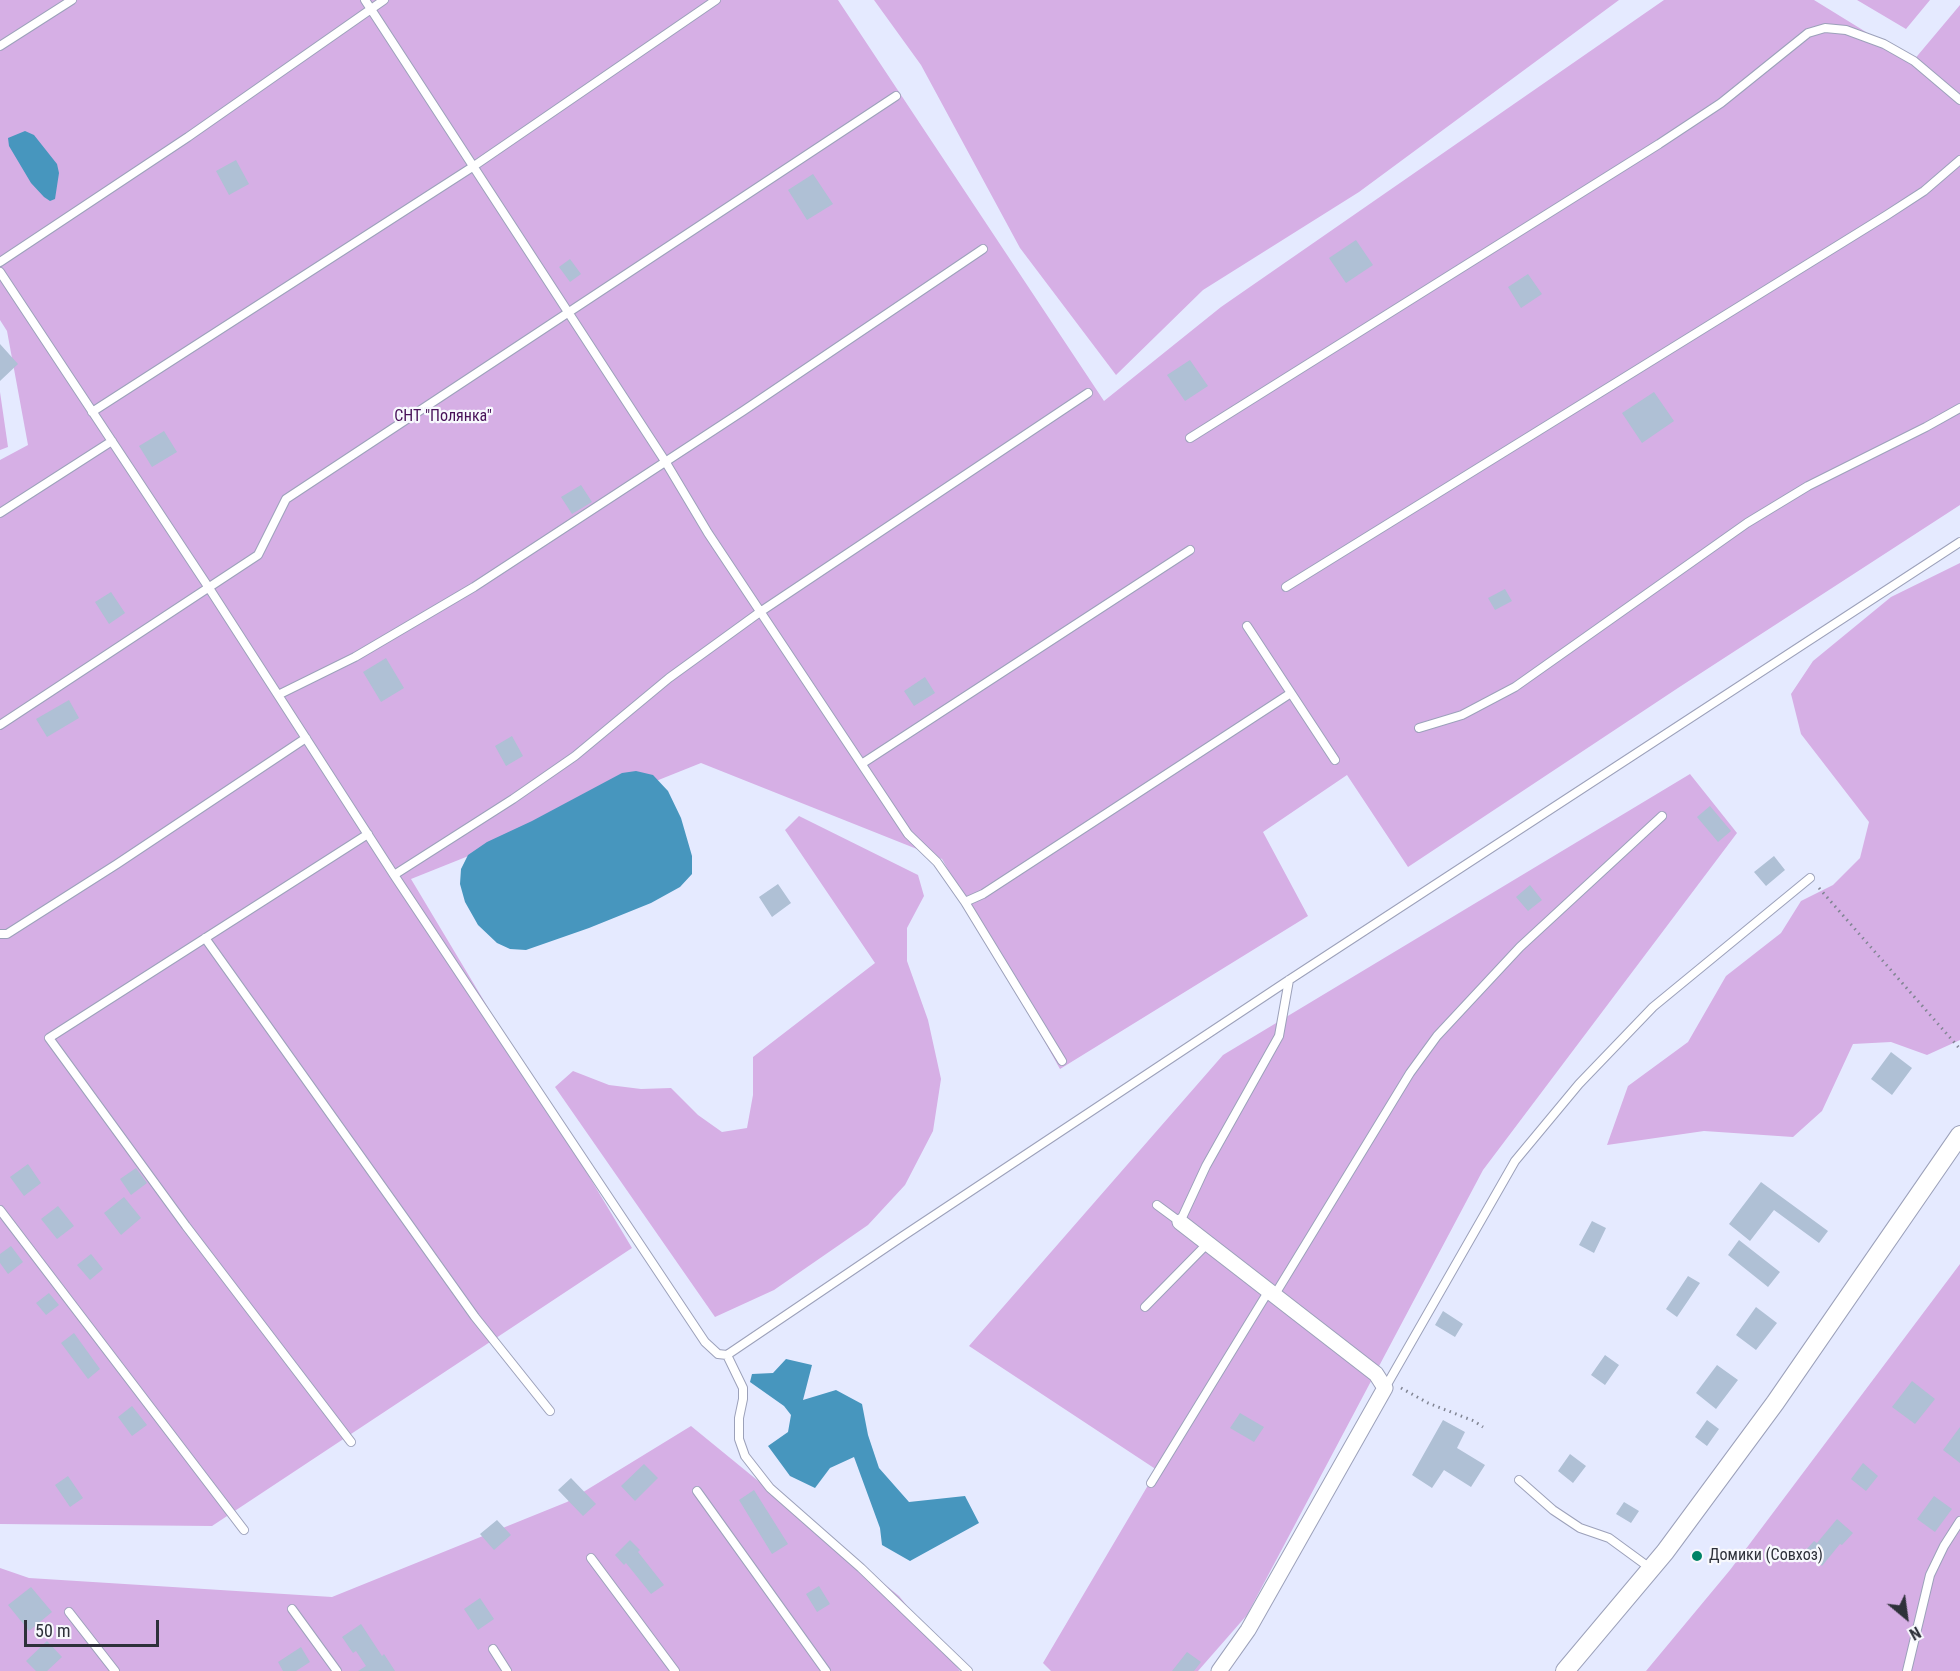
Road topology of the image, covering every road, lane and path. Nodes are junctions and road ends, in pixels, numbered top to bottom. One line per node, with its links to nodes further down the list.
1 (72, 0): 6 (lane)
2 (365, 0): 5 (lane)
3 (384, 0): 5 (lane)
4 (716, 0): 10 (lane)
5 (371, 9): 10 (lane); 12 (lane)
6 (0, 46)
7 (896, 96): 14 (lane)
8 (1960, 100): 18 (lane)
9 (1960, 160): 24 (lane)
10 (474, 166): 14 (lane); 17 (lane)
11 (983, 249): 20 (lane)
12 (0, 262)
13 (0, 272): 17 (lane)
14 (568, 313): 20 (lane); 25 (lane)
15 (1088, 393): 26 (lane)
16 (1960, 408): 31 (lane)
17 (92, 412): 19 (lane)
18 (1190, 438)
19 (112, 441): 21 (lane); 25 (lane)
20 (665, 461): 26 (lane); 29 (lane)
21 (0, 513)
22 (1960, 542): 42 (lane)
23 (1190, 550): 34 (lane)
24 (1286, 587)
25 (209, 588): 29 (lane); 30 (lane)
26 (760, 612): 34 (lane); 37 (lane)
27 (1247, 626): 28 (lane)
28 (1291, 693): 33 (lane); 39 (lane)
29 (278, 695): 32 (lane)
30 (0, 725)
31 (1419, 728)
32 (306, 738): 36 (lane); 40 (lane)
33 (1335, 760)
34 (863, 763): 39 (lane)
35 (1662, 816): 50 (lane)
36 (368, 834): 37 (lane); 41 (lane)
37 (394, 875): 52 (lane)
38 (1810, 878): 43 (path); 53 (lane)
39 (965, 902): 44 (lane)
40 (0, 934)
41 (205, 938): 54 (lane); 56 (lane)
42 (1289, 980): 48 (lane); 52 (lane)
43 (1960, 1049)
44 (1062, 1061)
45 (1960, 1135): 63 (street)
46 (1157, 1205): 48 (lane)
47 (0, 1210): 61 (lane)
48 (1180, 1222): 49 (street)
49 (1207, 1244): 50 (street); 51 (lane)
50 (1271, 1294): 53 (street); 58 (lane)
51 (1145, 1307)
52 (728, 1355): 72 (lane)
53 (1387, 1386): 55 (path); 73 (street)
54 (550, 1411)
55 (1483, 1427)
56 (351, 1442)
57 (1519, 1480): 63 (lane)
58 (1151, 1483)
59 (697, 1491): 71 (lane)
60 (1960, 1521): 75 (lane)
61 (243, 1530)
62 (591, 1558): 70 (lane)
63 (1651, 1569): 74 (street)
64 (292, 1609): 68 (lane)
65 (69, 1612): 67 (lane)
66 (493, 1648): 69 (lane)
67 (115, 1671)
68 (337, 1671)
69 (507, 1671)
70 (675, 1671)
71 (826, 1671)
72 (968, 1671)
73 (1219, 1671)
74 (1565, 1671)
75 (1907, 1671)

